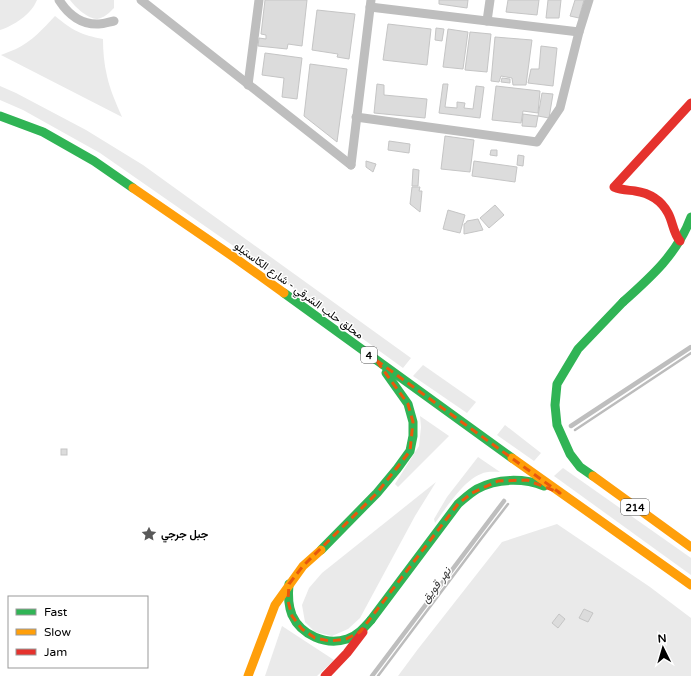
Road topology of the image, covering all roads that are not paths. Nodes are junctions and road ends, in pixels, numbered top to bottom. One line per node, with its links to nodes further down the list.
1 (59, 0): 7 (street)
2 (141, 0): 10 (street)
3 (259, 0): 10 (street)
4 (490, 0): 8 (street)
5 (589, 0): 9 (street)
6 (371, 3): 8 (street); 13 (street)
7 (114, 20)
8 (487, 21): 9 (street)
9 (579, 32): 13 (street)
10 (248, 85): 13 (street)
11 (691, 103): 15 (main road)
12 (0, 116): 17 (main road, محلق حلب الشرقي - شارع الكاستيلو / 4)
13 (356, 117)
14 (691, 217): 15 (main road)
15 (680, 241): 21 (main road, 214)
16 (691, 347): 18 (lane)
17 (376, 360): 19 (main road, محلق حلب الشرقي - شارع الكاستيلو / 4); 22 (main road)
18 (571, 426)
19 (560, 493): 23 (main road, محلق حلب الشرقي - شارع الكاستيلو / 4); 24 (main road)
20 (504, 501): 27 (lane)
21 (691, 546)
22 (289, 584): 24 (main road); 25 (main road)
23 (691, 585)
24 (371, 620): 26 (main road)
25 (248, 676)
26 (325, 676)
27 (372, 676)

